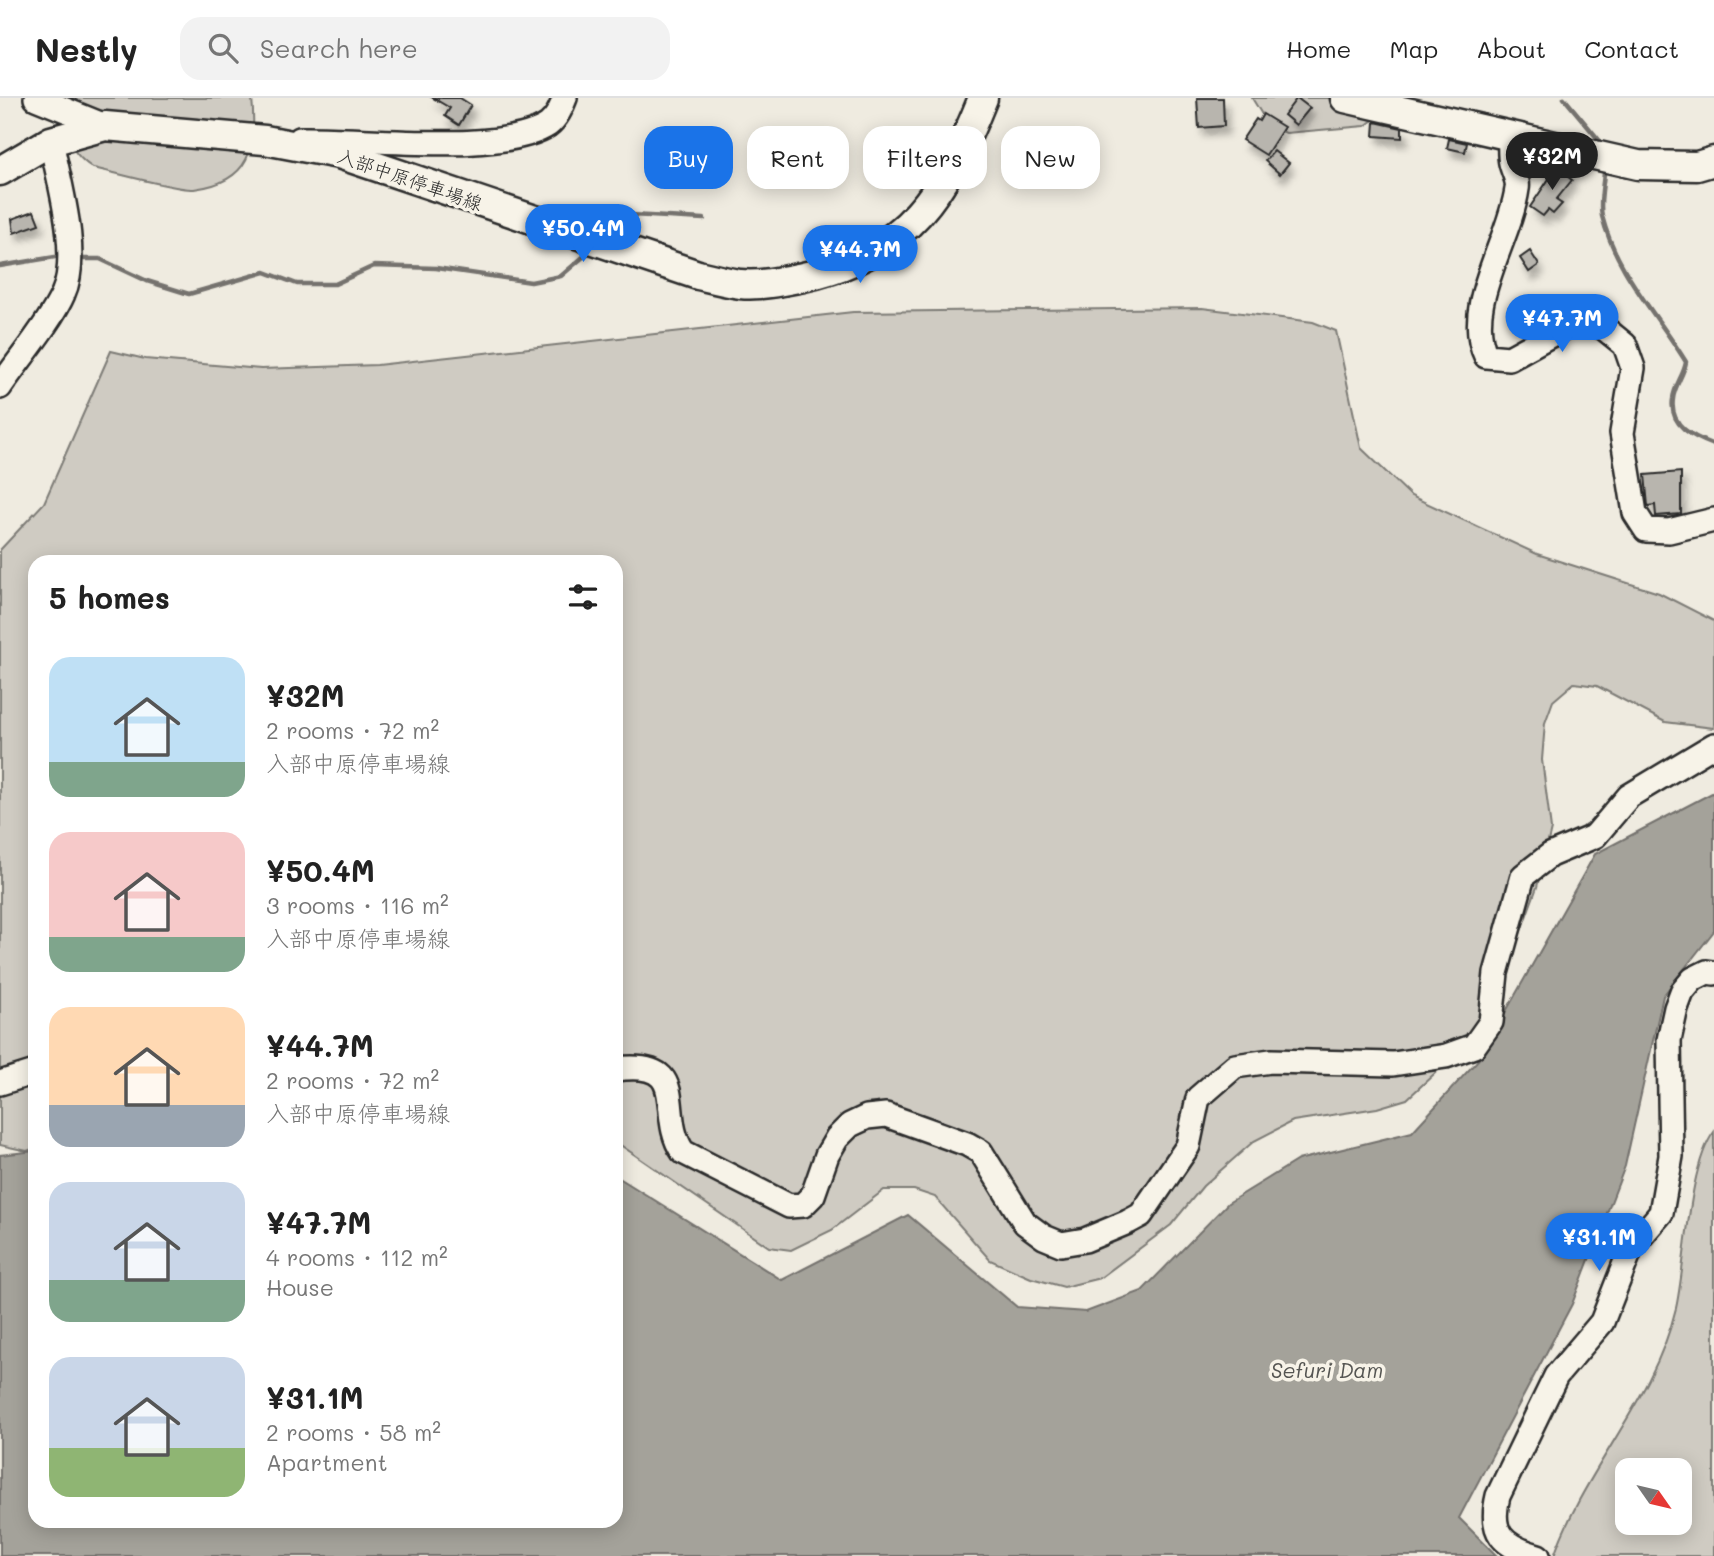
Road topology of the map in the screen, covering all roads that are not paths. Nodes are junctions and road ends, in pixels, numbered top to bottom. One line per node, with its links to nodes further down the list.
1 (36, 98): 5 (street)
2 (565, 98): 7 (street)
3 (984, 98): 7 (main road, 入部中原停車場線)
4 (1345, 98): 6 (main road)
5 (105, 126): 7 (main road, 入部中原停車場線); 8 (main road, 入部中原停車場線)
6 (1510, 136): 9 (main road); 12 (street)
7 (265, 139)
8 (51, 141): 10 (main road, 入部中原停車場線); 11 (street)
9 (1714, 161)
10 (0, 171)
11 (0, 387)
12 (1714, 520)
13 (1714, 745): 15 (street)
14 (1714, 973): 18 (street)
15 (623, 1068)
16 (28, 1074): 17 (street)
17 (0, 1083)
18 (1538, 1556)

